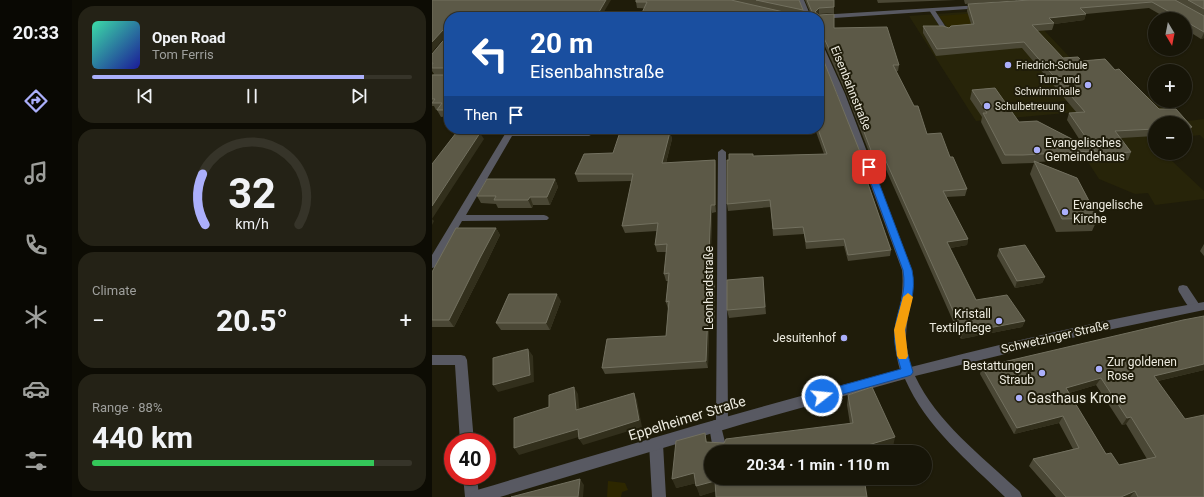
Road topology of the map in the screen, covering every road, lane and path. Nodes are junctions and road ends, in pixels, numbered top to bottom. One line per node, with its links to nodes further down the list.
1 (801, 0): 6 (street)
2 (953, 0): 4 (street)
3 (989, 7): 4 (street)
4 (956, 9): 5 (street)
5 (932, 10): 7 (street); 8 (street)
6 (806, 12)
7 (824, 17)
8 (946, 32)
9 (824, 55): 18 (street, Eisenbahnstraße)
10 (509, 134): 12 (street)
11 (722, 152): 19 (street, Leonhardstraße)
12 (460, 218): 13 (street); 14 (street)
13 (544, 218)
14 (432, 264)
15 (1183, 289): 16 (street)
16 (1200, 306): 18 (street, Schwetzinger Straße)
17 (432, 360): 20 (street)
18 (908, 372): 19 (street, Eppelheimer Straße); 27 (street, Eisenbahnstraße)
19 (718, 424): 21 (street, Eppelheimer Straße); 22 (street, Leonhardstraße)
20 (466, 433)
21 (656, 444): 25 (street, Eppelheimer Straße); 26 (street)
22 (720, 445)
23 (471, 485): 24 (street)
24 (472, 497)
25 (477, 497)
26 (659, 497)
27 (1015, 497)

